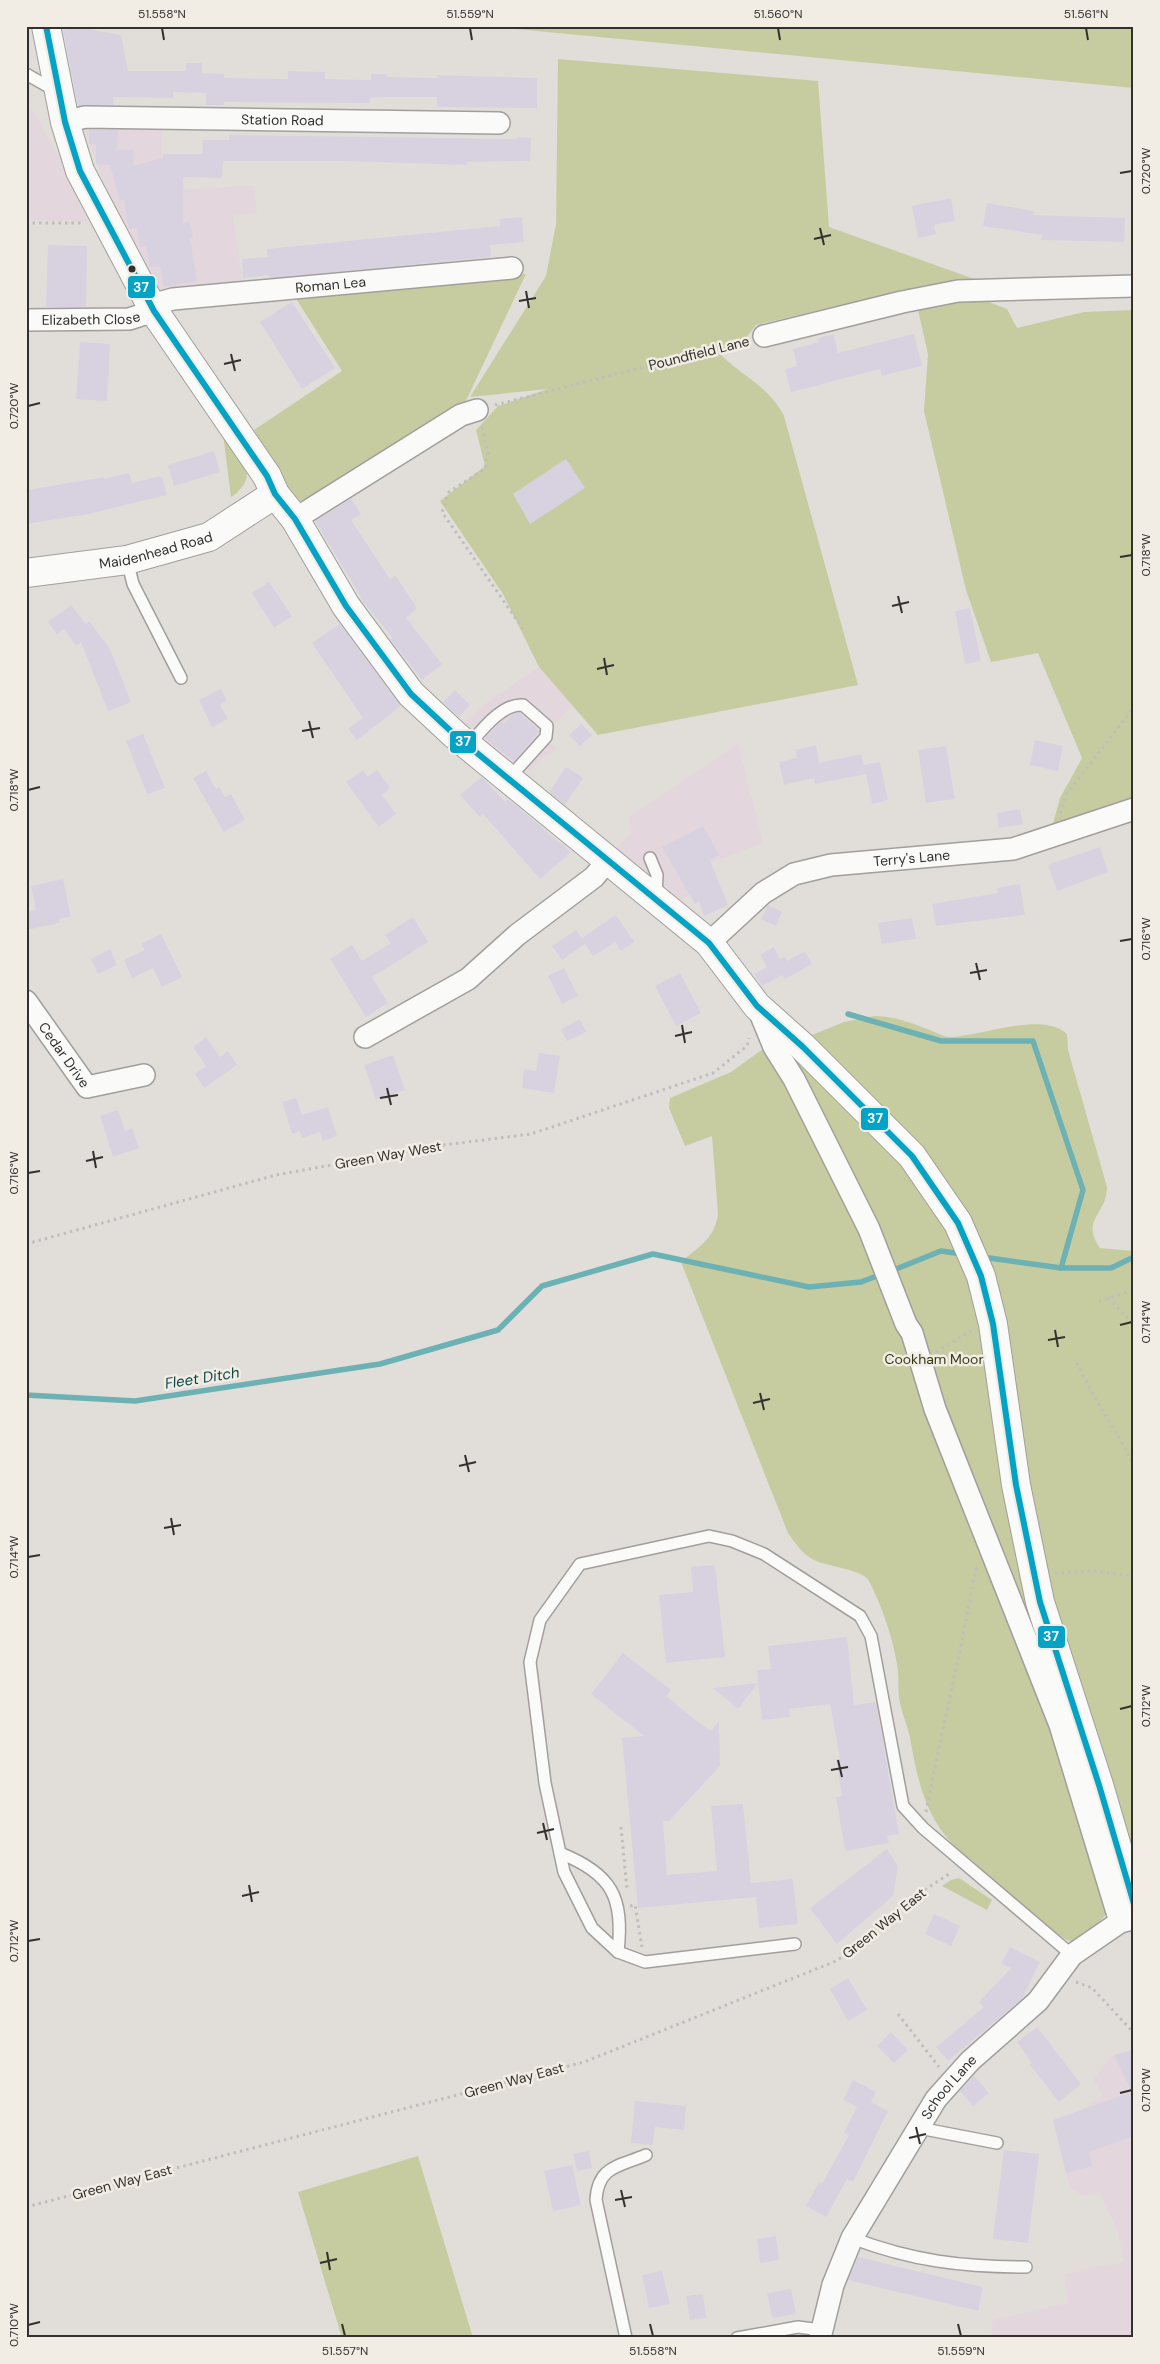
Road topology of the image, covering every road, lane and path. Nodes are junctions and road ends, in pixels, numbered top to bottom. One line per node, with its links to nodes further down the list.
1 (46, 26): 3 (main road)
2 (26, 74): 3 (lane)
3 (58, 92): 4 (main road)
4 (65, 122): 5 (street, Station Road); 7 (main road)
5 (499, 123)
6 (26, 223): 7 (path)
7 (108, 223): 10 (main road)
8 (512, 268): 10 (street, Roman Lea)
9 (1134, 286): 12 (street, Poundfield Lane)
10 (152, 308): 11 (street, Elizabeth Close); 14 (main road)
11 (26, 320)
12 (764, 336): 13 (path, Poundfield Lane)
13 (477, 410): 15 (street); 18 (path)
14 (275, 494): 15 (main road); 16 (main road, Maidenhead Road)
15 (294, 519): 21 (main road)
16 (128, 560): 17 (main road, Maidenhead Road); 19 (lane)
17 (26, 573)
18 (523, 629)
19 (181, 678)
20 (1134, 707): 24 (path)
21 (468, 746): 22 (main road); 22 (lane)
22 (509, 778): 26 (main road)
23 (1134, 809): 24 (street, Terry's Lane)
24 (1052, 837): 28 (street, Terry's Lane)
25 (650, 858): 27 (lane)
26 (609, 859): 27 (main road); 31 (street)
27 (656, 898): 28 (main road)
28 (710, 942): 30 (main road)
29 (26, 1001): 33 (street, Cedar Drive)
30 (758, 1006): 38 (main road); 43 (street)
31 (365, 1037)
32 (741, 1050): 34 (path, Green Way West)
33 (144, 1075)
34 (26, 1244)
35 (1134, 1290): 36 (path)
36 (1108, 1298): 37 (path); 39 (path)
37 (1098, 1301)
38 (997, 1324): 40 (path); 44 (main road)
39 (1134, 1324)
40 (937, 1351)
41 (1077, 1363): 42 (path)
42 (1134, 1467)
43 (989, 1548): 47 (path); 53 (street)
44 (1035, 1575): 45 (path); 50 (main road)
45 (1134, 1576)
46 (621, 1827): 51 (path)
47 (923, 1828): 48 (lane); 49 (lane)
48 (560, 1852): 55 (lane); 55 (lane)
49 (964, 1864): 56 (lane); 65 (path, Green Way East)
50 (1129, 1874): 53 (main road)
51 (628, 1896)
52 (628, 1906): 57 (path)
53 (1129, 1915): 56 (street, School Lane)
54 (795, 1944): 57 (lane)
55 (618, 1952): 57 (lane)
56 (1072, 1955): 58 (street, School Lane)
57 (645, 1962)
58 (1056, 1976): 60 (path); 61 (street, School Lane)
59 (898, 2014): 61 (path)
60 (1134, 2033)
61 (951, 2083): 62 (street, School Lane)
62 (919, 2128): 63 (lane); 66 (street, School Lane)
63 (997, 2143)
64 (646, 2156): 69 (lane)
65 (26, 2207)
66 (852, 2238): 67 (lane); 68 (street, School Lane)
67 (1026, 2267)
68 (821, 2334): 70 (lane)
69 (626, 2338)
70 (737, 2338)

